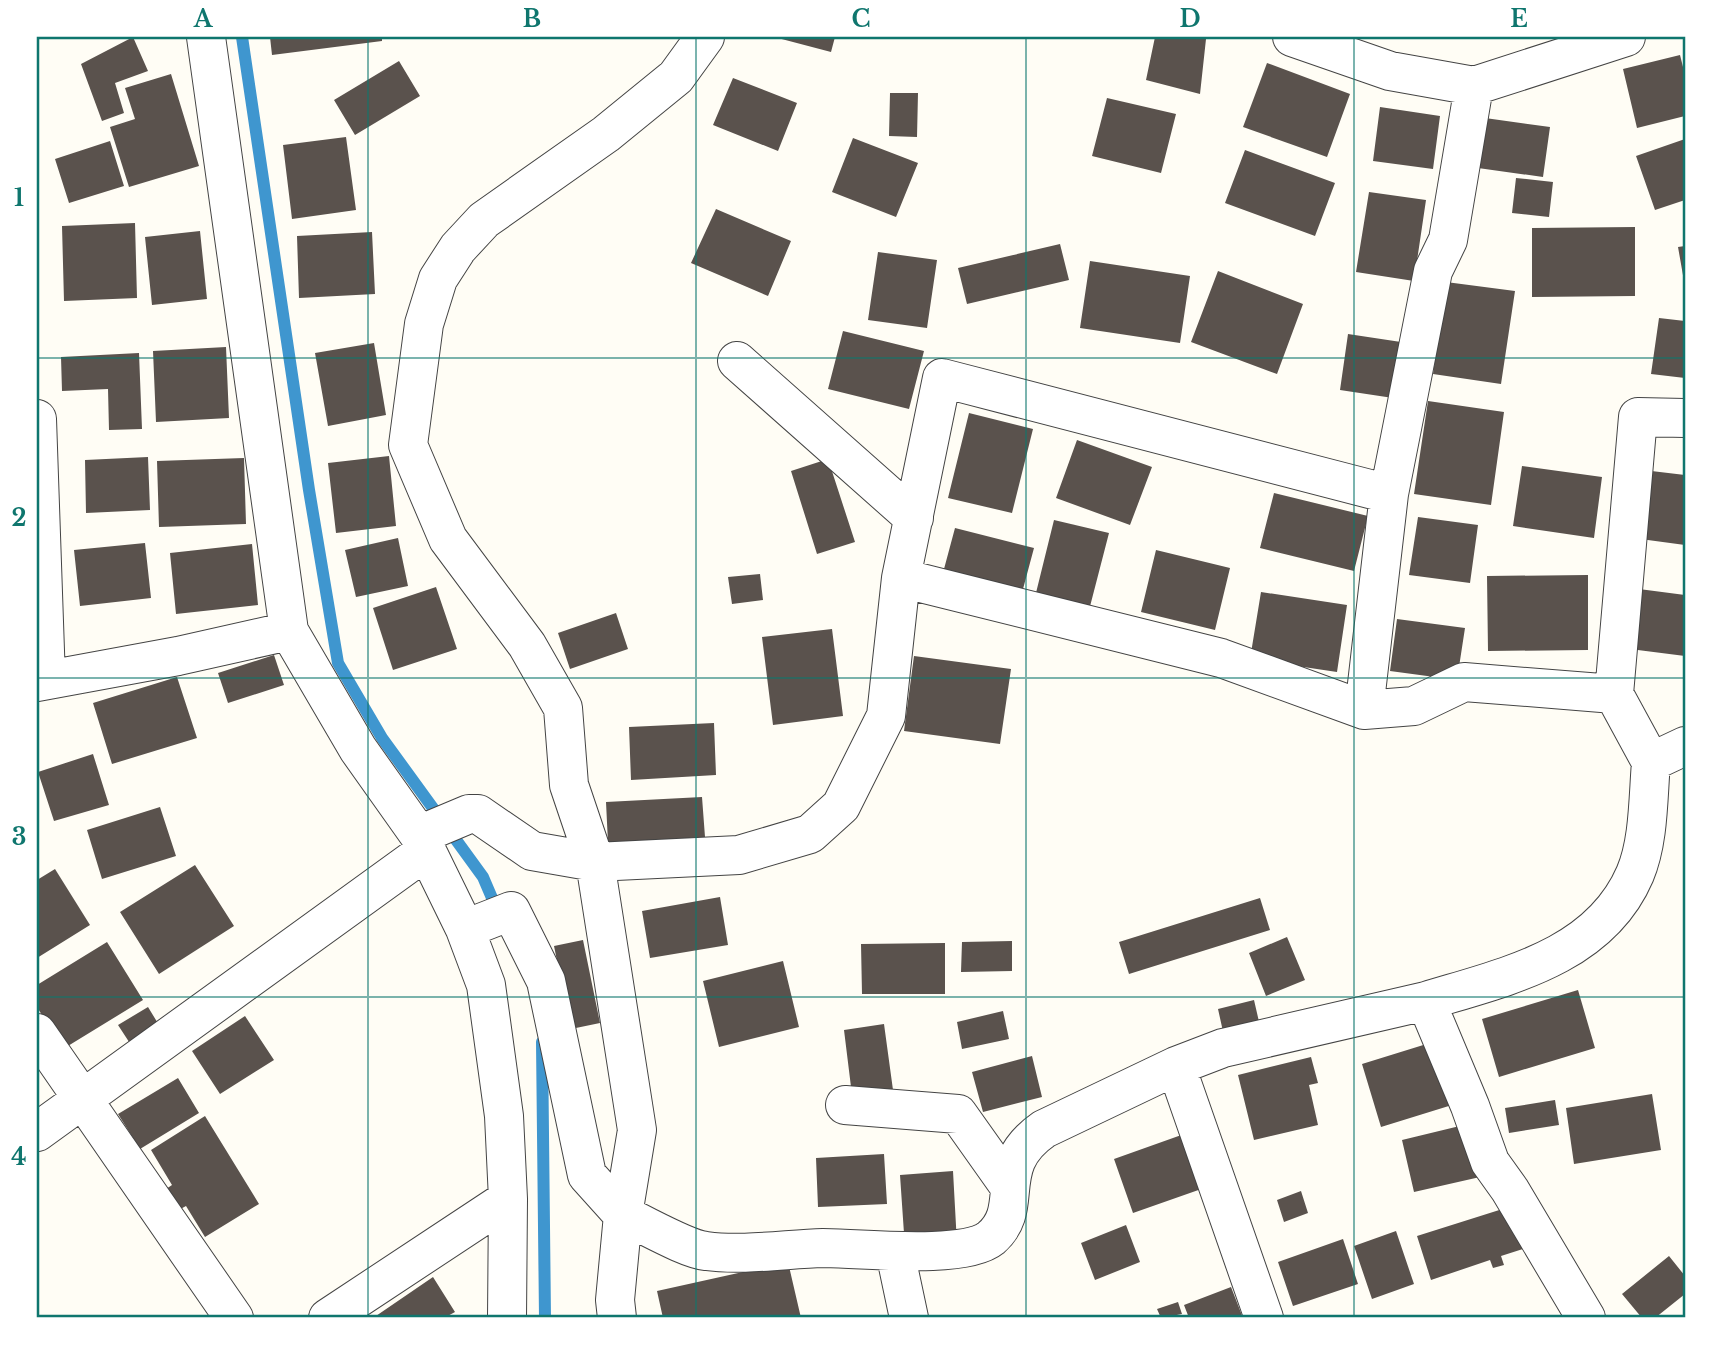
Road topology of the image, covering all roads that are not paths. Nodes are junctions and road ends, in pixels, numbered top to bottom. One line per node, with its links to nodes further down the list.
1 (206, 37): 12 (street)
2 (705, 37): 19 (street)
3 (1292, 37): 5 (street)
4 (1626, 37): 5 (street)
5 (1474, 86): 9 (street)
6 (737, 361): 10 (street)
7 (1685, 418): 14 (street)
8 (37, 419): 13 (street)
9 (1388, 494): 10 (street); 15 (street)
10 (914, 519): 11 (street)
11 (901, 578): 15 (street); 19 (street)
12 (289, 631): 13 (street); 18 (street)
13 (41, 681)
14 (1614, 694): 15 (street); 17 (street)
15 (1364, 710)
16 (1685, 746): 17 (street)
17 (1651, 762): 21 (street)
18 (424, 839): 19 (street); 20 (street); 24 (street)
19 (595, 862): 29 (street)
20 (485, 921): 28 (street); 29 (street)
21 (1426, 1001): 23 (street); 37 (street)
22 (37, 1033): 24 (street)
23 (1176, 1066): 27 (street); 36 (street)
24 (83, 1099): 26 (street); 31 (street)
25 (845, 1105): 27 (street)
26 (37, 1132)
27 (1009, 1186): 30 (street)
28 (508, 1199): 32 (street); 33 (street)
29 (623, 1215): 30 (street); 34 (street)
30 (895, 1252): 35 (street)
31 (234, 1318)
32 (328, 1318)
33 (507, 1318)
34 (617, 1318)
35 (909, 1318)
36 (1264, 1318)
37 (1586, 1318)

